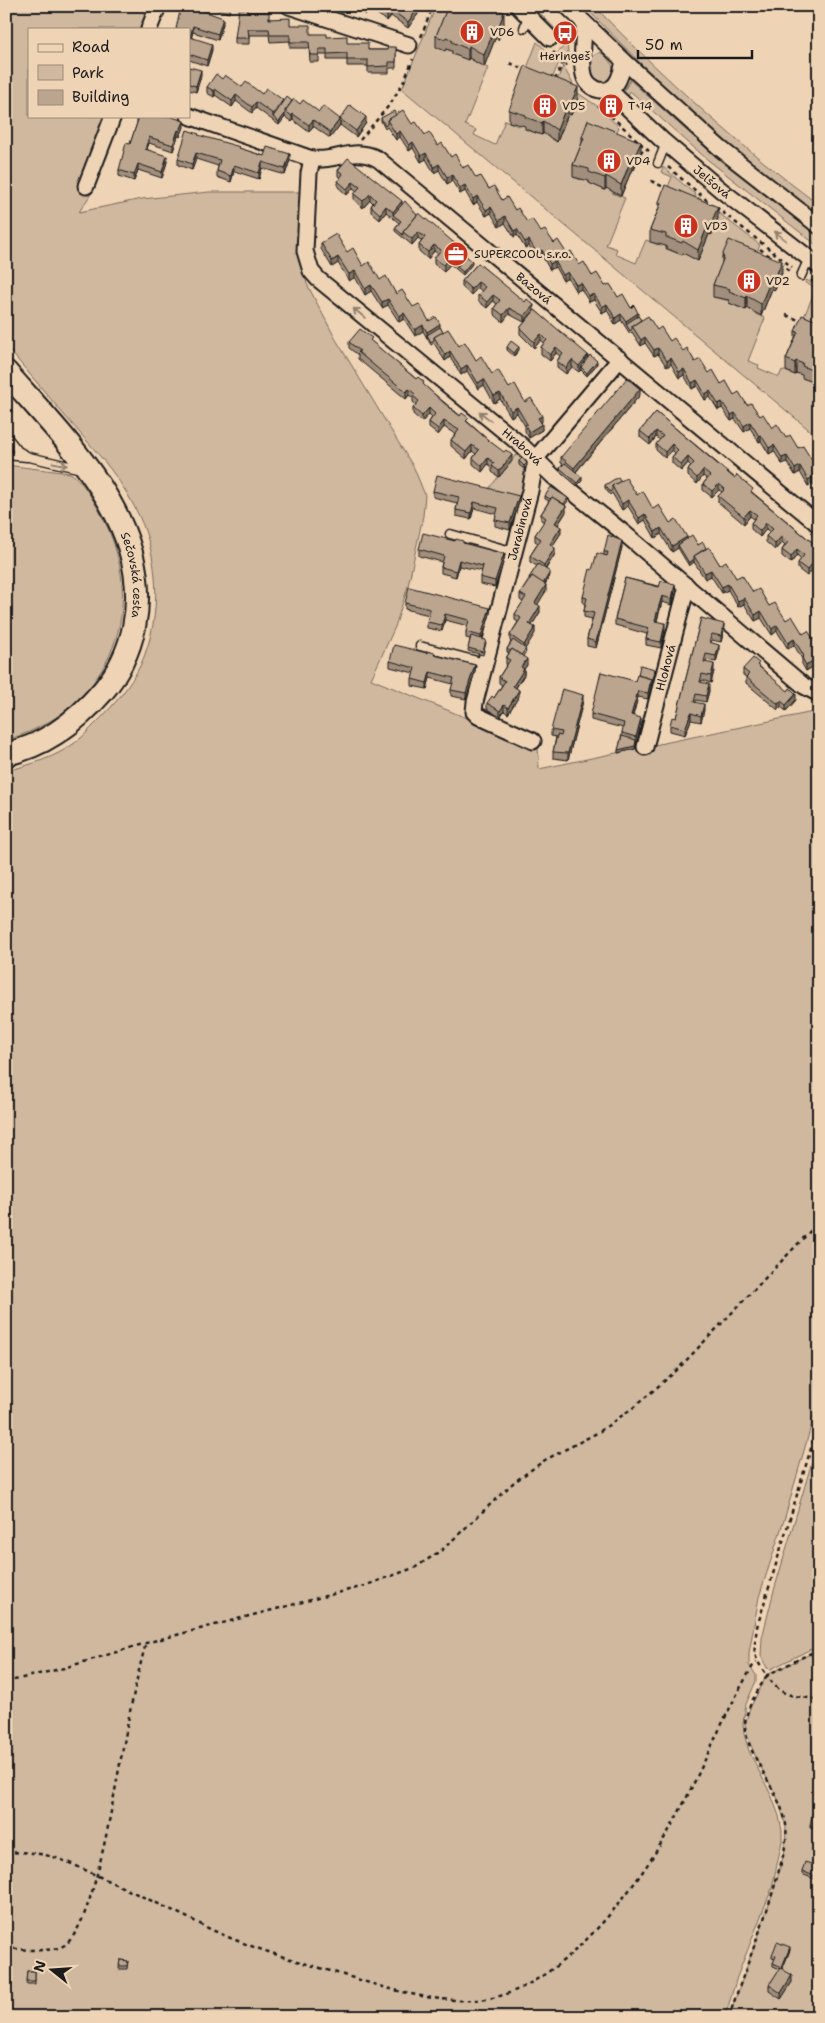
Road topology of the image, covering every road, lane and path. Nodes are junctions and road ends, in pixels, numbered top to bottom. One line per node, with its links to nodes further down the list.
1 (158, 6): 7 (street)
2 (289, 6): 9 (street)
3 (433, 6): 9 (path)
4 (518, 6): 8 (street)
5 (567, 6): 6 (street)
6 (584, 24): 10 (street); 15 (street, Jelšová)
7 (149, 28)
8 (550, 38)
9 (415, 46): 20 (path)
10 (624, 61): 15 (street); 28 (street)
11 (563, 62): 14 (path)
12 (510, 63): 13 (path)
13 (533, 73)
14 (547, 79)
15 (609, 90): 21 (street, Jelšová)
16 (190, 116): 23 (street, Bazová)
17 (113, 118): 26 (street)
18 (620, 125): 19 (path)
19 (618, 131)
20 (358, 142)
21 (666, 143): 24 (lane); 32 (street, Jelšová, one-way to 21)
22 (633, 144): 24 (path)
23 (312, 159): 36 (street, Bazová); 41 (street, Hrabová, one-way to 23)
24 (655, 162)
25 (651, 181): 27 (path)
26 (86, 186)
27 (667, 188)
28 (819, 226)
29 (762, 244): 30 (path)
30 (760, 249): 31 (path); 33 (path)
31 (758, 256)
32 (814, 262): 33 (lane)
33 (798, 276)
34 (786, 315): 35 (path)
35 (802, 322)
36 (620, 359): 41 (street); 43 (street, Bazová)
37 (6, 372): 42 (main road, Sečovská cesta)
38 (6, 436): 40 (lane)
39 (6, 455): 40 (lane)
40 (29, 457): 42 (lane, one-way to 42)
41 (536, 458): 45 (street, Jarabinová); 46 (street, Hrabová)
42 (88, 470): 52 (main road, Sečovská cesta)
43 (819, 524)
44 (450, 534): 45 (lane)
45 (515, 552): 48 (street, Jarabinová)
46 (687, 586): 49 (street, Hrabová); 51 (street, Hlohová)
47 (420, 646): 48 (lane)
48 (486, 663): 50 (street, Jarabinová)
49 (819, 694)
50 (533, 741)
51 (645, 747)
52 (6, 754)
53 (819, 1222): 55 (path)
54 (819, 1422): 59 (path)
55 (146, 1643): 61 (path); 64 (path)
56 (819, 1649): 57 (path)
57 (810, 1654): 58 (path); 60 (path)
58 (819, 1656)
59 (756, 1661): 60 (path); 64 (path)
60 (767, 1675): 62 (path); 66 (path)
61 (6, 1682)
62 (819, 1700)
63 (6, 1853): 64 (path)
64 (97, 1876): 65 (path)
65 (6, 1948)
66 (728, 2017)

